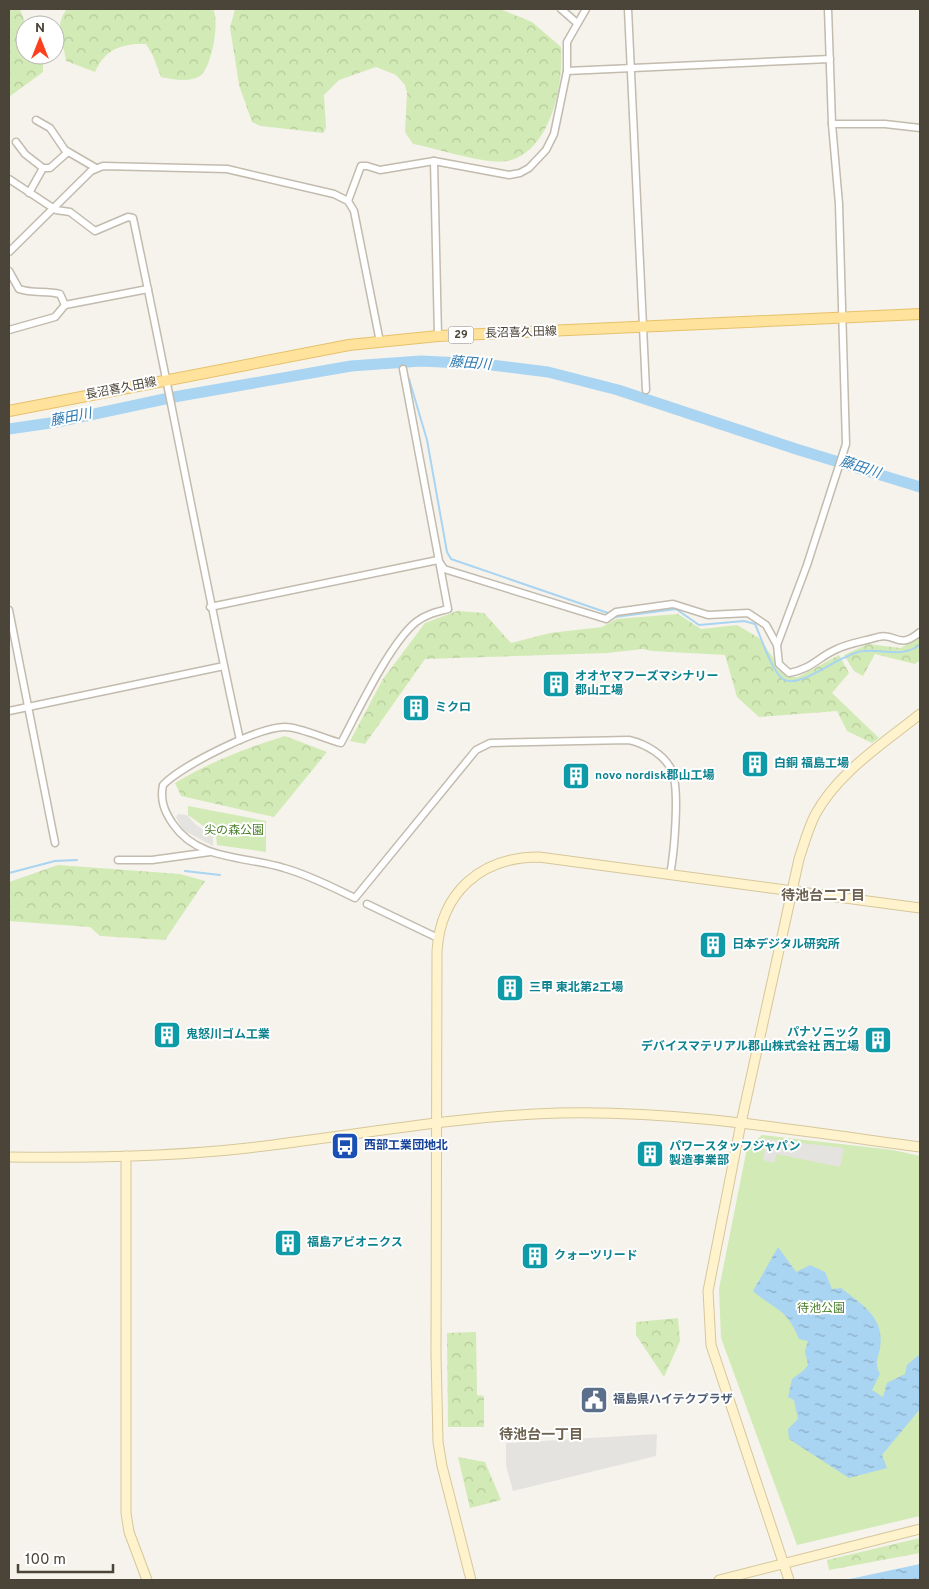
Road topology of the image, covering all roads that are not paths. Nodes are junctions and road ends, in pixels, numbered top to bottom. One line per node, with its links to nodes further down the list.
1 (561, 9): 5 (street)
2 (586, 9): 5 (street)
3 (628, 9): 7 (street)
4 (828, 9): 6 (street)
5 (577, 23): 8 (street)
6 (830, 59): 7 (street); 10 (street)
7 (631, 68): 8 (street); 27 (street)
8 (567, 71): 14 (street)
9 (36, 120): 13 (street)
10 (832, 124): 11 (street); 26 (street)
11 (920, 128)
12 (16, 142): 15 (street)
13 (68, 152): 15 (street); 16 (street)
14 (434, 161): 19 (street); 29 (street)
15 (43, 168): 18 (street)
16 (96, 168): 19 (street); 20 (street)
17 (9, 179): 18 (street)
18 (29, 193): 20 (street)
19 (348, 201): 30 (street)
20 (53, 208): 21 (street); 23 (street)
21 (9, 252)
22 (9, 271): 24 (street)
23 (148, 289): 24 (street); 32 (street)
24 (65, 305): 28 (street)
25 (920, 314): 26 (main road, 長沼喜久田線 / 29)
26 (842, 318): 27 (main road, 長沼喜久田線 / 29); 39 (street)
27 (642, 328): 29 (main road, 長沼喜久田線 / 29); 33 (street)
28 (9, 330)
29 (438, 336): 30 (main road, 長沼喜久田線 / 29)
30 (380, 342): 32 (main road, 長沼喜久田線 / 29)
31 (403, 369): 35 (street)
32 (167, 383): 34 (main road, 長沼喜久田線 / 29); 36 (street)
33 (646, 390)
34 (9, 411)
35 (438, 560): 36 (street); 39 (street); 44 (street)
36 (210, 607): 40 (street)
37 (9, 610): 41 (street)
38 (920, 632): 39 (street)
39 (776, 645)
40 (224, 666): 41 (street); 44 (street)
41 (29, 707): 42 (street); 45 (street)
42 (9, 711)
43 (920, 714): 49 (street)
44 (240, 740): 46 (street)
45 (55, 843)
46 (211, 852): 47 (street); 48 (street)
47 (118, 860)
48 (670, 875): 49 (street); 52 (street)
49 (793, 891): 51 (street); 54 (street)
50 (367, 904): 52 (street)
51 (920, 908)
52 (438, 938): 53 (street)
53 (436, 1122): 54 (street); 56 (street); 61 (street)
54 (741, 1123): 55 (street); 59 (street)
55 (920, 1148)
56 (126, 1156): 57 (street); 60 (street)
57 (9, 1157)
58 (920, 1529): 59 (street)
59 (784, 1564): 62 (street); 63 (street)
60 (147, 1580)
61 (471, 1580)
62 (719, 1580)
63 (789, 1580)

